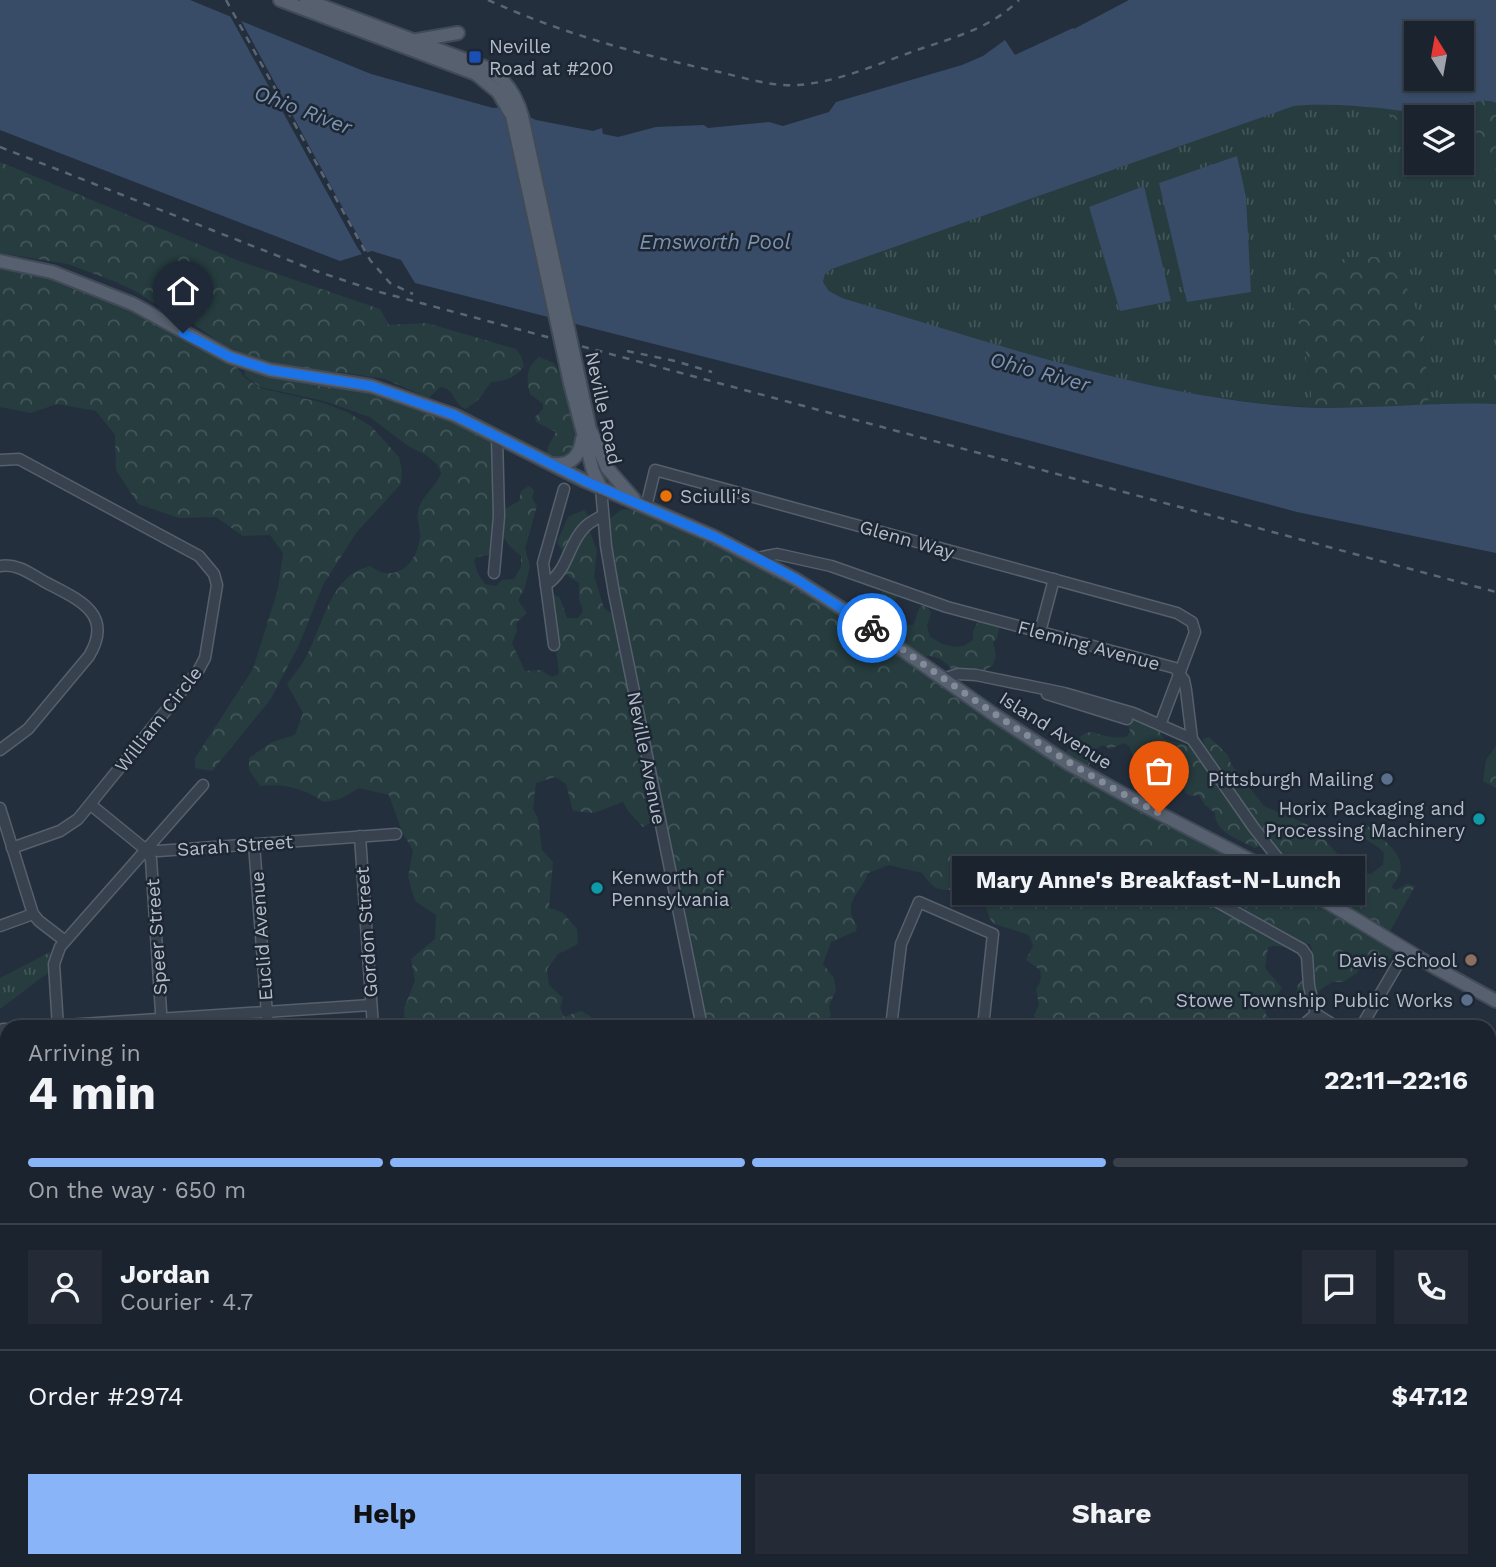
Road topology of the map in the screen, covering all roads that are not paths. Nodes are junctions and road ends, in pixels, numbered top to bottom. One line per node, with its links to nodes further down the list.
1 (280, 0): 5 (main road, Neville Road)
2 (306, 0): 4 (main road, Neville Road)
3 (458, 33): 4 (main road)
4 (416, 40): 5 (main road, Neville Road)
5 (517, 116): 7 (main road, Neville Road, bridge)
6 (0, 261): 8 (main road, Island Avenue)
7 (585, 423): 10 (main road); 11 (main road, Neville Road); 13 (main road)
8 (497, 436): 10 (main road, Island Avenue); 17 (street)
9 (0, 460): 30 (street, William Circle)
10 (545, 462): 11 (main road, Island Avenue)
11 (601, 488): 13 (main road, Island Avenue); 14 (street, Neville Avenue)
12 (564, 489): 19 (street)
13 (642, 505): 15 (main road, Island Avenue); 18 (street, Glenn Way)
14 (603, 515): 19 (street); 52 (street, Neville Avenue)
15 (757, 558): 20 (street, Fleming Avenue); 23 (main road, Island Avenue)
16 (0, 566): 28 (street)
17 (494, 573)
18 (1054, 579): 20 (street); 22 (street, Glenn Way)
19 (546, 585): 21 (street)
20 (1040, 632): 22 (street, Fleming Avenue)
21 (554, 645)
22 (1179, 671): 26 (street); 27 (street, Fleming Avenue)
23 (943, 678): 24 (street); 38 (main road, Island Avenue)
24 (1030, 687): 25 (street); 26 (street)
25 (1127, 719)
26 (1160, 725): 27 (street)
27 (1192, 739): 38 (street, Fleming Avenue)
28 (0, 750)
29 (203, 785): 36 (street)
30 (91, 805): 35 (street, William Circle); 36 (street)
31 (0, 808): 35 (street)
32 (396, 834): 33 (street, Sarah Street)
33 (360, 836): 34 (street, Sarah Street); 44 (street, Gordon Street)
34 (254, 844): 36 (street, Sarah Street); 45 (street, Euclid Avenue)
35 (12, 848): 39 (street)
36 (145, 849): 41 (street); 48 (street, Speer Street)
37 (1150, 869): 46 (street)
38 (1300, 886): 42 (main road, Island Avenue)
39 (33, 914): 40 (street); 41 (street)
40 (0, 926)
41 (65, 941): 47 (street)
42 (1406, 950): 43 (main road, Island Avenue); 57 (street)
43 (1496, 1001)
44 (371, 1005): 45 (street); 51 (street, Gordon Street)
45 (267, 1012): 49 (street); 50 (street, Euclid Avenue)
46 (1316, 1014): 55 (street); 56 (street)
47 (58, 1020)
48 (162, 1020)
49 (191, 1020)
50 (268, 1020)
51 (372, 1020)
52 (701, 1020)
53 (892, 1020): 54 (street)
54 (984, 1020)
55 (1309, 1020)
56 (1326, 1020)
57 (1365, 1020)

